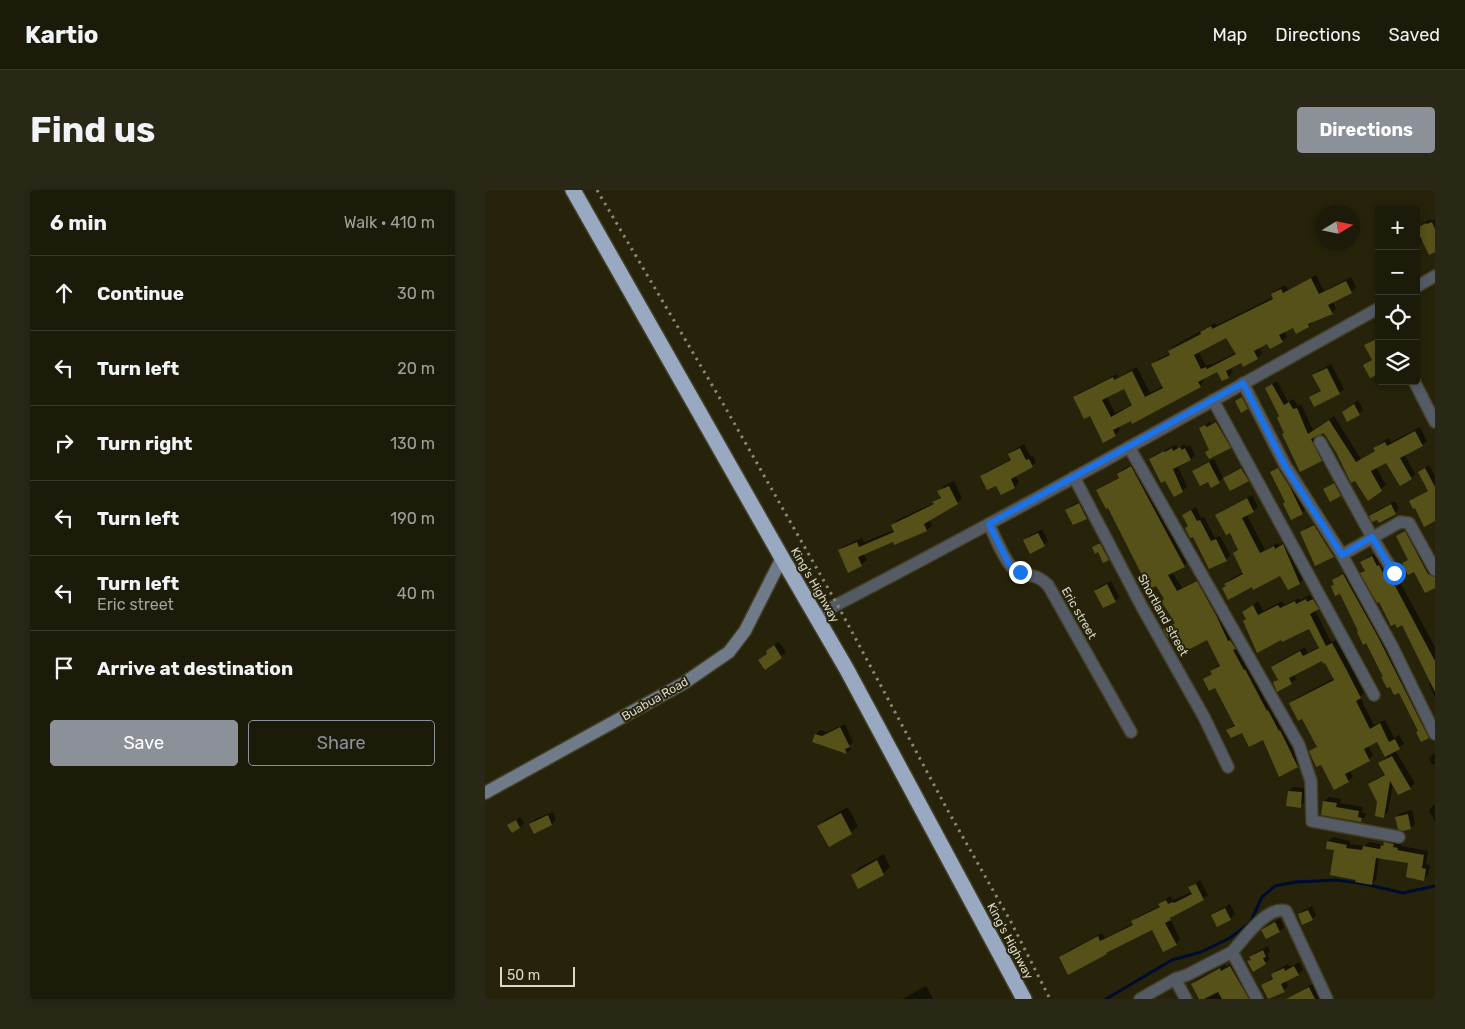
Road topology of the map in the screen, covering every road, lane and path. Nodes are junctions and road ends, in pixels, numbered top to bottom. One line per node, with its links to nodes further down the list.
1 (573, 190): 15 (highway, King's Highway)
2 (1435, 276): 3 (street)
3 (1420, 285)
4 (1375, 313): 5 (street)
5 (1243, 383): 7 (street); 14 (street)
6 (1416, 385): 8 (street)
7 (1213, 400): 10 (street); 19 (street)
8 (1435, 422)
9 (1320, 442): 13 (street)
10 (1129, 447): 11 (street); 24 (street)
11 (1074, 477): 12 (street); 22 (street, Shortland street)
12 (989, 524): 18 (street); 20 (street, Eric street)
13 (1372, 537): 14 (street); 16 (street); 17 (street)
14 (1342, 555): 21 (street)
15 (782, 558): 18 (highway, King's Highway); 23 (street, Buabua Road)
16 (1435, 570)
17 (1394, 573)
18 (815, 616): 27 (highway, King's Highway)
19 (1375, 695)
20 (1131, 732)
21 (1435, 734)
22 (1228, 767)
23 (485, 793)
24 (1399, 837)
25 (1232, 952): 26 (street); 30 (street); 31 (street)
26 (1175, 979): 28 (street); 29 (street)
27 (1024, 999)
28 (1140, 999)
29 (1186, 999)
30 (1257, 999)
31 (1327, 999)

